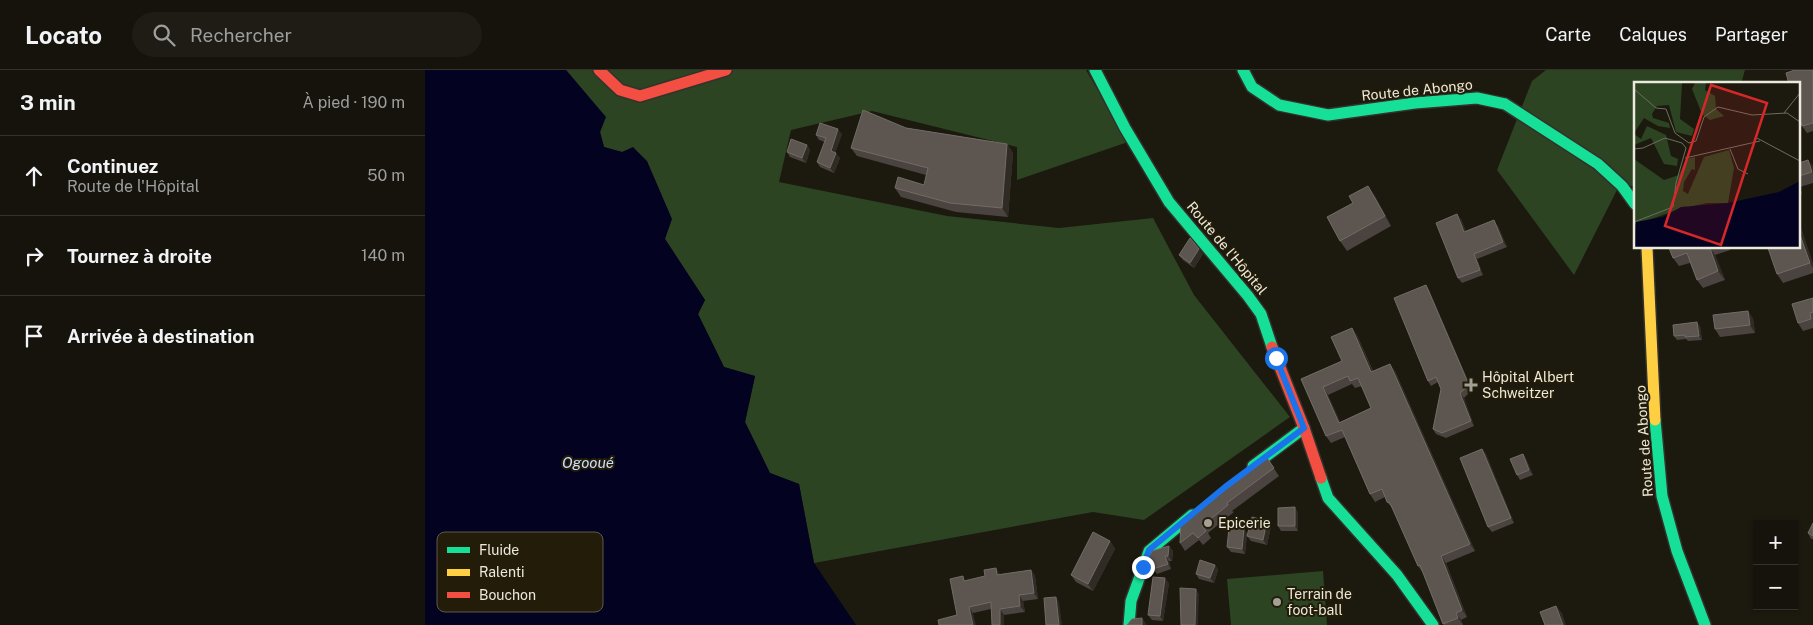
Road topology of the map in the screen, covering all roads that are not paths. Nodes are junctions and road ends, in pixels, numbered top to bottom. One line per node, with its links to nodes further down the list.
1 (599, 70): 2 (street)
2 (725, 70)
3 (1095, 70): 7 (street, Route de l'Hôpital)
4 (1243, 70): 5 (street, Route de Abongo)
5 (1634, 203)
6 (1647, 249): 12 (street, Route de Abongo)
7 (1304, 428): 8 (street); 11 (street, Route de l'Hôpital)
8 (1241, 475)
9 (1202, 506): 10 (street)
10 (1129, 625)
11 (1433, 625)
12 (1705, 625)

